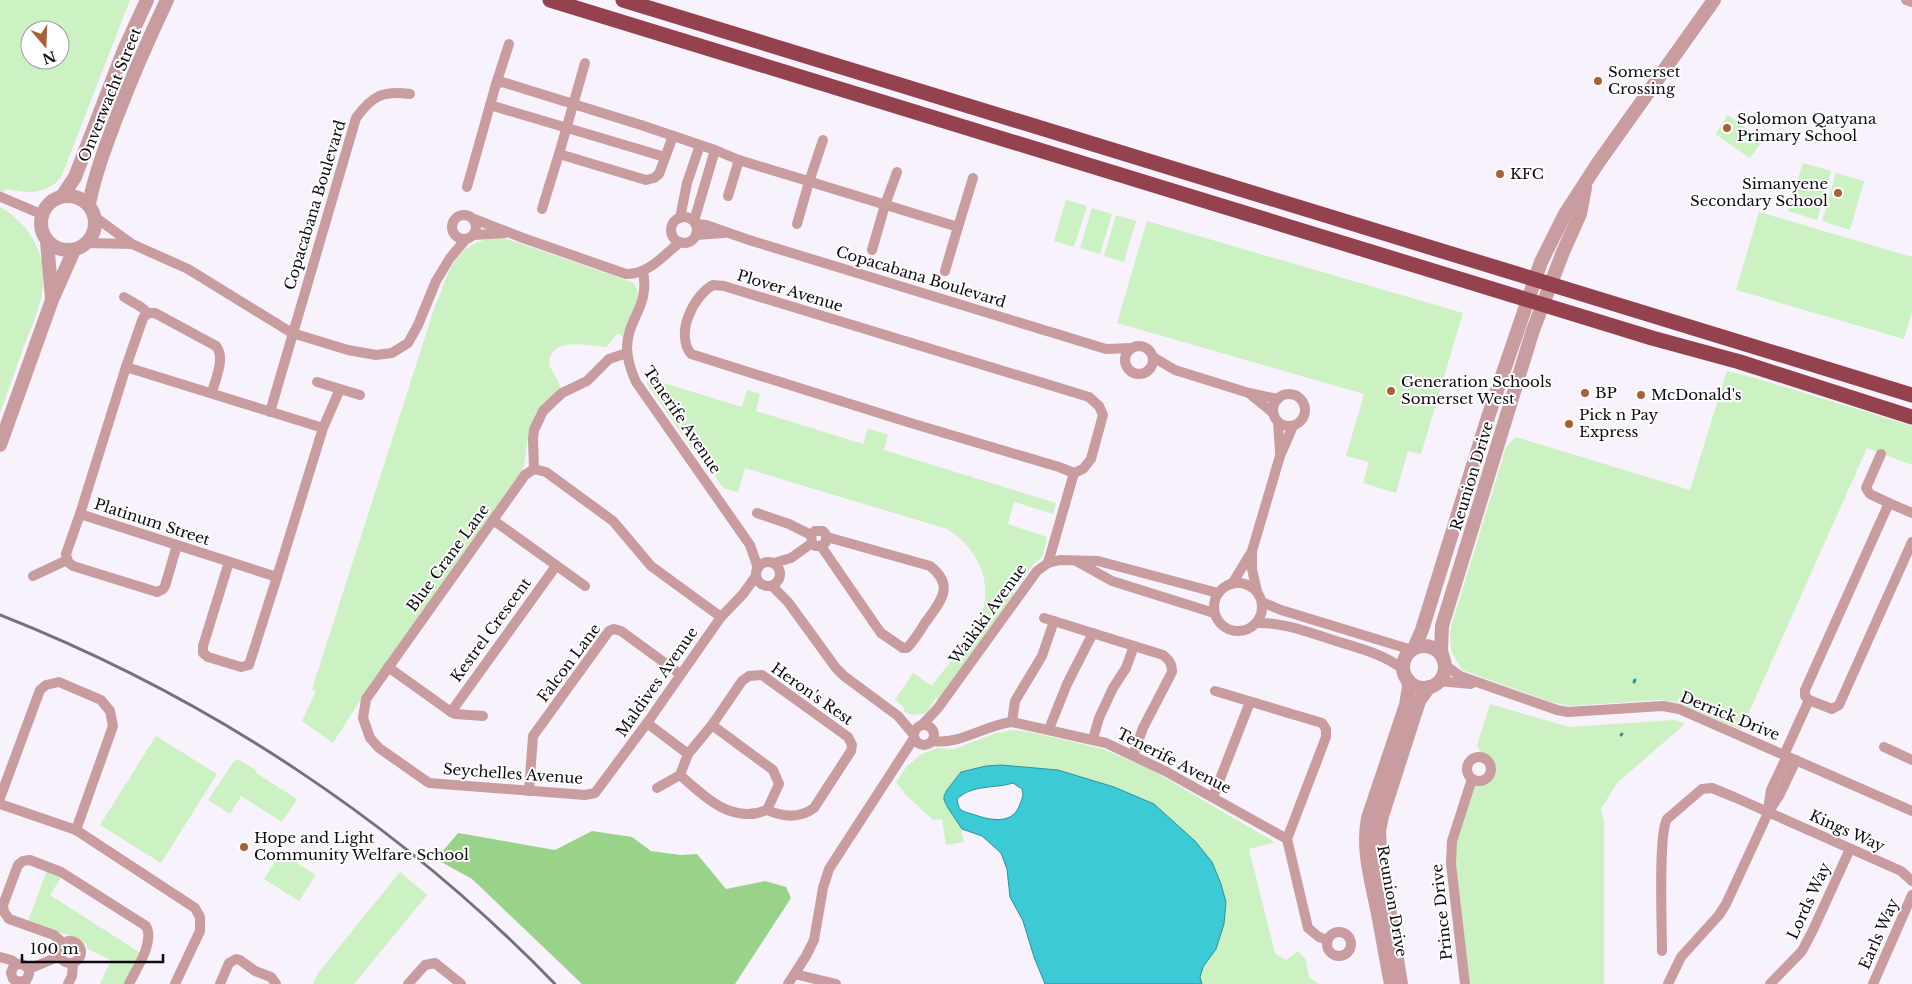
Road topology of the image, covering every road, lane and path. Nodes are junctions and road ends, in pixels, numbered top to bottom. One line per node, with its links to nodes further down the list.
1 (147, 0): 27 (street, Onverwacht Street)
2 (167, 0): 30 (street, Onverwacht Street)
3 (550, 0): 59 (highway)
4 (623, 0): 56 (highway)
5 (1714, 0): 25 (street, Reunion Drive)
6 (1906, 0): 7 (street)
7 (1912, 2)
8 (509, 44): 10 (street)
9 (586, 63): 12 (street)
10 (496, 84): 12 (street); 13 (street)
11 (410, 94): 63 (street, Copacabana Boulevard)
12 (573, 104): 14 (street); 15 (street)
13 (490, 105): 14 (street); 26 (street)
14 (566, 128): 19 (street); 20 (street)
15 (673, 136): 17 (street); 20 (street)
16 (823, 140): 24 (street)
17 (700, 145): 18 (street); 35 (street)
18 (715, 150): 21 (street); 37 (street)
19 (559, 154): 20 (street); 32 (street)
20 (665, 157)
21 (739, 160): 24 (street); 28 (street)
22 (897, 172): 31 (street)
23 (973, 178): 39 (street, Copacabana Boulevard)
24 (809, 182): 31 (street); 38 (street)
25 (1586, 183): 56 (street, Reunion Drive); 57 (street, Reunion Drive)
26 (467, 187)
27 (63, 195): 30 (street); 33 (street)
28 (728, 196)
29 (1, 198): 33 (street)
30 (89, 204): 34 (street)
31 (885, 205): 39 (street); 51 (street)
32 (542, 209)
33 (41, 214): 46 (street)
34 (96, 217): 48 (street); 49 (street)
35 (680, 218): 37 (street); 40 (street)
36 (474, 219): 41 (street); 42 (street); 45 (street)
37 (695, 223): 43 (street, Copacabana Boulevard); 44 (street)
38 (797, 224)
39 (958, 227): 55 (street, Copacabana Boulevard)
40 (672, 232): 47 (street); 52 (street)
41 (454, 233): 45 (street); 53 (street)
42 (508, 233): 45 (street); 54 (street)
43 (727, 233): 44 (street, Copacabana Boulevard); 65 (street, Copacabana Boulevard)
44 (696, 235): 47 (street)
45 (470, 237): 53 (street)
46 (47, 242): 50 (street); 60 (street)
47 (680, 242): 52 (street)
48 (87, 243): 49 (street); 50 (street)
49 (132, 244): 63 (street)
50 (74, 250): 60 (street)
51 (872, 250)
52 (663, 255): 54 (street)
53 (450, 258): 63 (street)
54 (643, 271): 66 (street, Tenerife Avenue)
55 (945, 271)
56 (1535, 279): 57 (highway); 59 (street, Reunion Drive)
57 (1551, 283): 61 (street, Reunion Drive); 77 (highway)
58 (124, 297): 62 (street)
59 (1528, 299): 61 (highway); 123 (street, Reunion Drive)
60 (52, 300): 84 (street)
61 (1543, 304): 80 (highway); 124 (street, Reunion Drive)
62 (148, 313): 69 (street, Platinum Street); 74 (street)
63 (292, 333): 79 (street)
64 (1131, 348): 65 (street, Copacabana Boulevard); 67 (street); 68 (street)
65 (1106, 349): 68 (street, Copacabana Boulevard)
66 (627, 353): 87 (street); 97 (street, Tenerife Avenue)
67 (1153, 357): 70 (street); 71 (street)
68 (1125, 364): 70 (street)
69 (126, 366): 74 (street); 92 (street, Platinum Street)
70 (1149, 370): 71 (street)
71 (1175, 370): 75 (street)
72 (317, 382): 73 (street)
73 (340, 389): 76 (street); 83 (street)
74 (212, 393): 79 (street)
75 (1249, 393): 78 (street); 81 (street)
76 (360, 395)
77 (1912, 395)
78 (1278, 399): 81 (street); 82 (street)
79 (270, 412): 83 (street)
80 (1912, 417)
81 (1276, 418): 82 (street); 86 (street)
82 (1293, 426): 86 (street)
83 (323, 428): 109 (street)
84 (0, 446)
85 (1881, 454): 89 (street)
86 (1280, 456): 98 (street)
87 (534, 469): 93 (street, Blue Crane Lane); 119 (street)
88 (1074, 473): 88 (street, Plover Avenue); 104 (street)
89 (1889, 503): 91 (street); 131 (street)
90 (757, 512): 94 (street)
91 (1912, 513)
92 (80, 514): 96 (street, Platinum Street); 100 (street)
93 (493, 520): 105 (street); 125 (street, Blue Crane Lane)
94 (818, 541): 94 (street); 99 (street)
95 (1912, 542): 131 (street)
96 (177, 545): 100 (street); 102 (street, Platinum Street)
97 (750, 546): 103 (street, Tenerife Avenue); 106 (street, Tenerife Avenue)
98 (1252, 551): 110 (street); 113 (street)
99 (791, 558): 103 (street); 107 (street)
100 (67, 560): 108 (street)
101 (1075, 561): 104 (street, Waikiki Avenue); 114 (street, Waikiki Avenue); 118 (street)
102 (230, 562): 109 (street, Platinum Street); 109 (street)
103 (771, 562): 106 (street); 107 (street)
104 (1048, 563): 139 (street, Waikiki Avenue)
105 (556, 566): 111 (street); 133 (street, Kestrel Crescent)
106 (757, 572): 112 (street); 115 (street, Maldives Avenue)
107 (780, 575): 112 (street); 116 (street)
108 (32, 576)
109 (277, 577)
110 (1232, 584): 113 (street); 114 (street)
111 (585, 586)
112 (768, 586): 115 (street, Maldives Avenue); 116 (street)
113 (1257, 591): 117 (street)
114 (1218, 593): 118 (street)
115 (743, 594): 119 (street, Maldives Avenue)
116 (788, 602): 139 (street)
117 (1262, 602): 120 (street); 123 (street)
118 (1214, 613): 120 (street)
119 (721, 617): 126 (street, Maldives Avenue)
120 (1257, 623): 127 (street)
121 (1093, 633): 122 (street); 135 (street); 138 (street)
122 (1134, 646): 140 (street); 143 (street)
123 (1413, 649): 124 (street); 127 (street)
124 (1444, 662): 128 (street); 129 (street, Derrick Drive)
125 (388, 667): 133 (street); 149 (street, Seychelles Avenue)
126 (680, 674): 136 (street, Maldives Avenue); 149 (street, Falcon Lane)
127 (1406, 674): 128 (street); 181 (street, Reunion Drive)
128 (1434, 684): 129 (street, Derrick Drive); 182 (street, Reunion Drive)
129 (1498, 690): 144 (street, Derrick Drive)
130 (1215, 691): 132 (street)
131 (1809, 700): 144 (street)
132 (1250, 702): 151 (street); 158 (street)
133 (451, 712): 134 (street)
134 (483, 716)
135 (1012, 722): 138 (street, Tenerife Avenue); 139 (street, Tenerife Avenue)
136 (647, 723): 142 (street); 150 (street, Maldives Avenue)
137 (712, 725): 142 (street, Heron's Rest); 154 (street); 154 (street, Heron's Rest)
138 (1049, 729): 140 (street, Tenerife Avenue)
139 (924, 734): 169 (street, Waikiki Avenue)
140 (1093, 739): 143 (street, Tenerife Avenue)
141 (1884, 748): 145 (street)
142 (688, 754): 146 (street, Heron's Rest)
143 (1132, 754): 151 (street, Tenerife Avenue)
144 (1789, 757): 155 (street, Derrick Drive); 156 (street)
145 (1912, 760)
146 (680, 775): 148 (street); 154 (street, Heron's Rest)
147 (1472, 779): 183 (street, Prince Drive)
148 (656, 788)
149 (529, 790): 150 (street, Seychelles Avenue)
150 (597, 790)
151 (1213, 797): 158 (street, Tenerife Avenue)
152 (0, 798): 157 (street)
153 (0, 804): 157 (street)
154 (767, 810)
155 (1912, 810)
156 (1768, 813): 159 (street, Kings Way); 164 (street, Kings Way); 184 (street)
157 (76, 830): 174 (street)
158 (1287, 839): 162 (street)
159 (1850, 848): 160 (street, Kings Way); 185 (street, Lords Way)
160 (1912, 881)
161 (1912, 895): 186 (street, Earls Way)
162 (1327, 940)
163 (64, 943): 165 (street); 167 (street); 173 (street)
164 (1662, 950)
165 (60, 956): 167 (street); 168 (street)
166 (0, 959): 170 (street)
167 (73, 962): 172 (street)
168 (29, 969): 170 (street); 171 (street)
169 (796, 974): 179 (street, Waikiki Avenue); 180 (street)
170 (14, 975): 171 (street)
171 (25, 982)
172 (68, 984)
173 (129, 984)
174 (175, 984)
175 (220, 984): 176 (street)
176 (276, 984)
177 (408, 984): 178 (street)
178 (460, 984)
179 (788, 984)
180 (836, 984)
181 (1391, 984)
182 (1400, 984)
183 (1465, 984)
184 (1668, 984)
185 (1770, 984)
186 (1873, 984)

